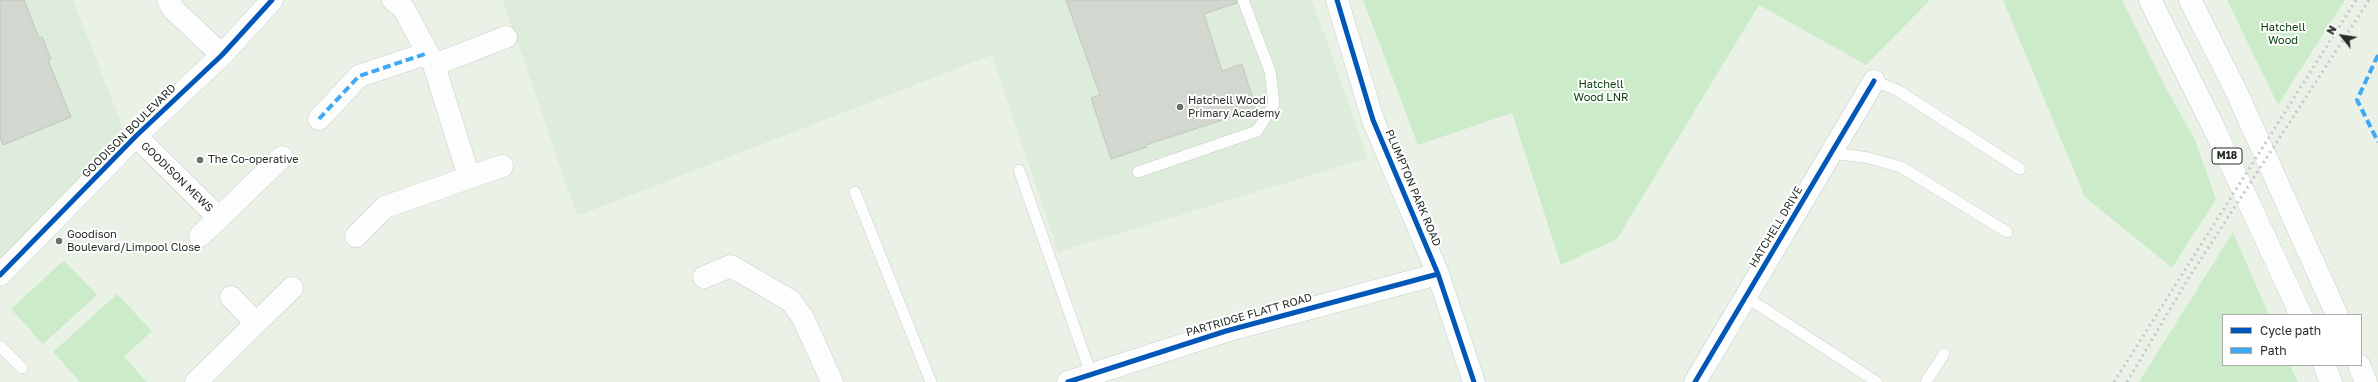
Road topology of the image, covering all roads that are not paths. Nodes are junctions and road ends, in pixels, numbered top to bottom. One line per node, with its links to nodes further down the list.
1 (168, 0): 9 (main road)
2 (272, 0): 9 (main road, GOODISON BOULEVARD)
3 (393, 0): 10 (main road)
4 (1243, 0): 19 (lane)
5 (1337, 0): 26 (main road, PLUMPTON PARK ROAD)
6 (2150, 0): 32 (main road, M18)
7 (2190, 0): 33 (main road)
8 (506, 38): 10 (main road)
9 (222, 55): 13 (main road, GOODISON BOULEVARD)
10 (431, 59): 12 (main road); 20 (main road)
11 (1874, 81): 14 (main road, HATCHELL DRIVE); 17 (lane)
12 (319, 118)
13 (136, 136): 22 (main road, GOODISON MEWS); 27 (main road, GOODISON BOULEVARD)
14 (1832, 153): 23 (lane); 31 (main road, HATCHELL DRIVE)
15 (282, 157): 22 (main road, GOODISON MEWS)
16 (502, 166): 20 (main road)
17 (2020, 169)
18 (1019, 170): 40 (lane)
19 (1138, 172)
20 (469, 177): 25 (main road)
21 (855, 192): 43 (lane)
22 (219, 218): 24 (main road, GOODISON MEWS)
23 (2007, 232)
24 (200, 236)
25 (356, 236)
26 (1438, 274): 40 (main road, PARTRIDGE FLATT ROAD); 45 (main road, PLUMPTON PARK ROAD)
27 (0, 275)
28 (704, 277): 42 (main road)
29 (292, 288): 34 (main road)
30 (231, 297): 34 (main road)
31 (1746, 297): 46 (main road, HATCHELL DRIVE); 47 (lane)
32 (2301, 314)
33 (2337, 314)
34 (256, 323): 41 (main road)
35 (0, 346): 39 (lane)
36 (1944, 354): 48 (lane)
37 (2324, 366): 49 (main road)
38 (2359, 366): 50 (main road)
39 (22, 368)
40 (1093, 378): 44 (main road, PARTRIDGE FLATT ROAD)
41 (196, 382)
42 (832, 382)
43 (932, 382)
44 (1068, 382)
45 (1474, 382)
46 (1695, 382)
47 (1877, 382)
48 (1926, 382)
49 (2331, 382)
50 (2366, 382)

